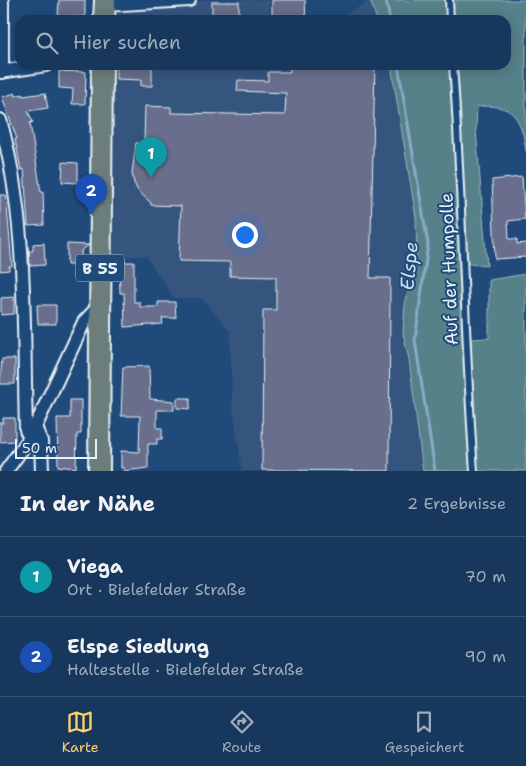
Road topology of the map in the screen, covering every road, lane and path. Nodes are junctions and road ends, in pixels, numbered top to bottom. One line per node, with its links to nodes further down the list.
1 (2, 0): 9 (street)
2 (189, 0): 4 (street)
3 (448, 0): 5 (lane)
4 (104, 8)
5 (450, 15)
6 (15, 70): 9 (street)
7 (102, 70): 11 (main road, B 55)
8 (453, 70): 16 (lane, Auf der Humpolle)
9 (1, 72)
10 (0, 120): 12 (street)
11 (99, 306): 12 (street); 15 (main road, B 55)
12 (33, 432): 13 (street); 14 (street)
13 (6, 471)
14 (42, 471)
15 (99, 471)
16 (474, 471)

